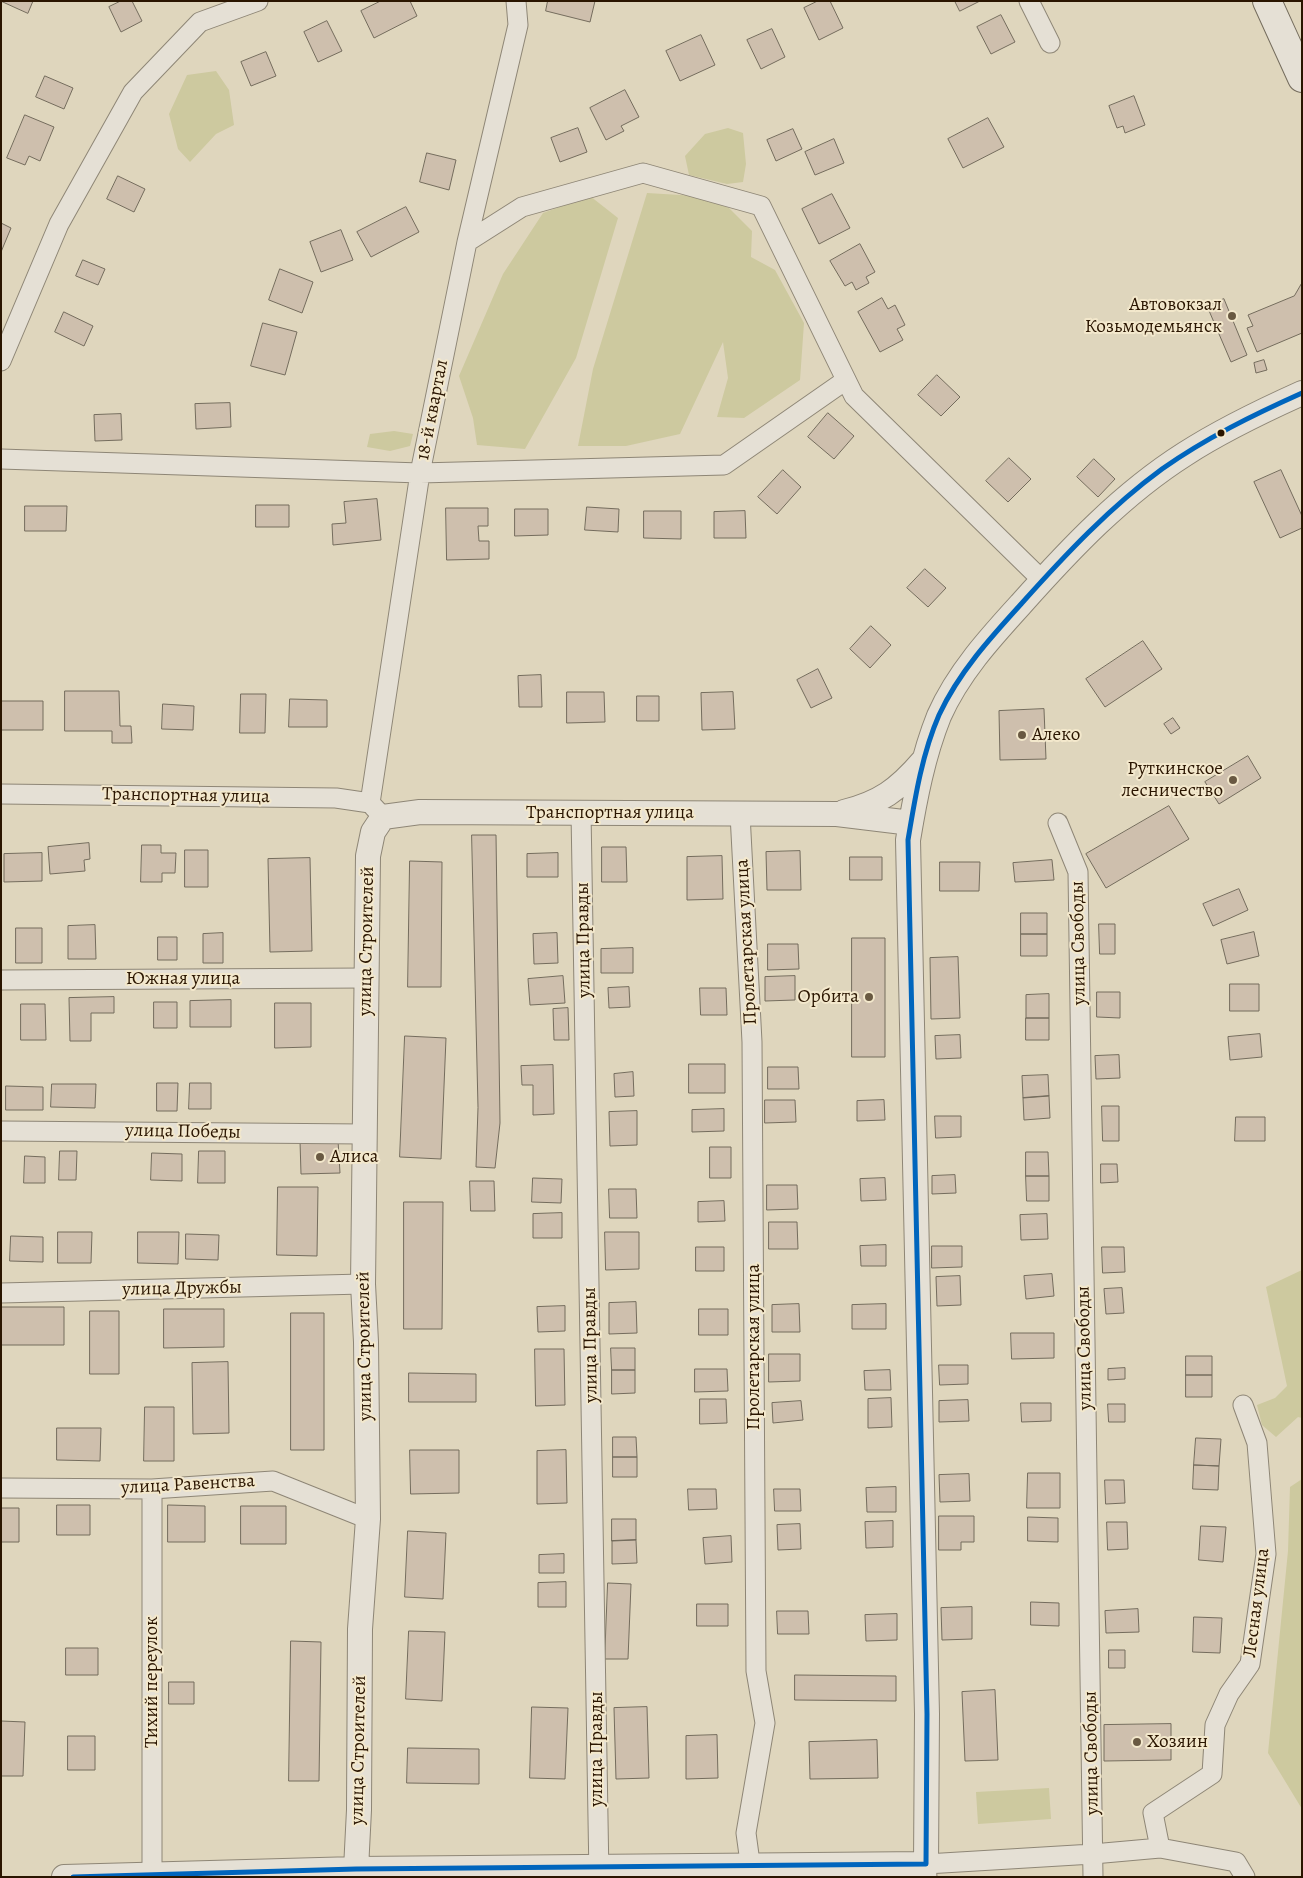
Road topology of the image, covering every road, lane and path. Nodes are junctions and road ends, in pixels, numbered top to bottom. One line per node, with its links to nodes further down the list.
1 (258, 1): 8 (street)
2 (516, 1): 7 (street, 18-й квартал)
3 (1029, 1): 5 (street)
4 (1267, 1): 6 (main road)
5 (1050, 43)
6 (1302, 78)
7 (467, 242): 9 (street); 12 (street, 18-й квартал)
8 (1, 361)
9 (846, 380): 12 (street); 13 (street)
10 (1302, 393): 13 (street)
11 (1, 459): 12 (street)
12 (420, 473): 16 (street, 18-й квартал)
13 (1042, 580): 14 (street)
14 (923, 761): 19 (street); 20 (street)
15 (1, 794): 16 (street, Транспортная улица)
16 (376, 810): 17 (street, Транспортная улица); 22 (street, улица Строителей)
17 (581, 812): 18 (street, Транспортная улица); 36 (street, улица Правды)
18 (740, 814): 19 (street, Транспортная улица); 34 (street, Пролетарская улица)
19 (837, 814): 20 (street)
20 (911, 823): 35 (street)
21 (1058, 823): 33 (street, улица Свободы)
22 (366, 978): 23 (street, Южная улица); 25 (street, улица Строителей)
23 (1, 980)
24 (1, 1130): 25 (street, улица Победы)
25 (364, 1134): 26 (street, улица Строителей)
26 (363, 1284): 27 (street, улица Дружбы); 31 (street, улица Строителей)
27 (1, 1293)
28 (1243, 1405): 32 (street, Лесная улица)
29 (1, 1488): 30 (street, улица Равенства)
30 (152, 1489): 31 (street, улица Равенства); 38 (street, Тихий переулок)
31 (368, 1519): 37 (street, улица Строителей)
32 (1160, 1848): 33 (street); 41 (street)
33 (1094, 1854): 35 (street); 40 (street, улица Свободы)
34 (752, 1871): 35 (street); 36 (street)
35 (927, 1871)
36 (599, 1872): 37 (street)
37 (356, 1873): 38 (street)
38 (152, 1874): 39 (street)
39 (64, 1877)
40 (1093, 1877)
41 (1246, 1877)

